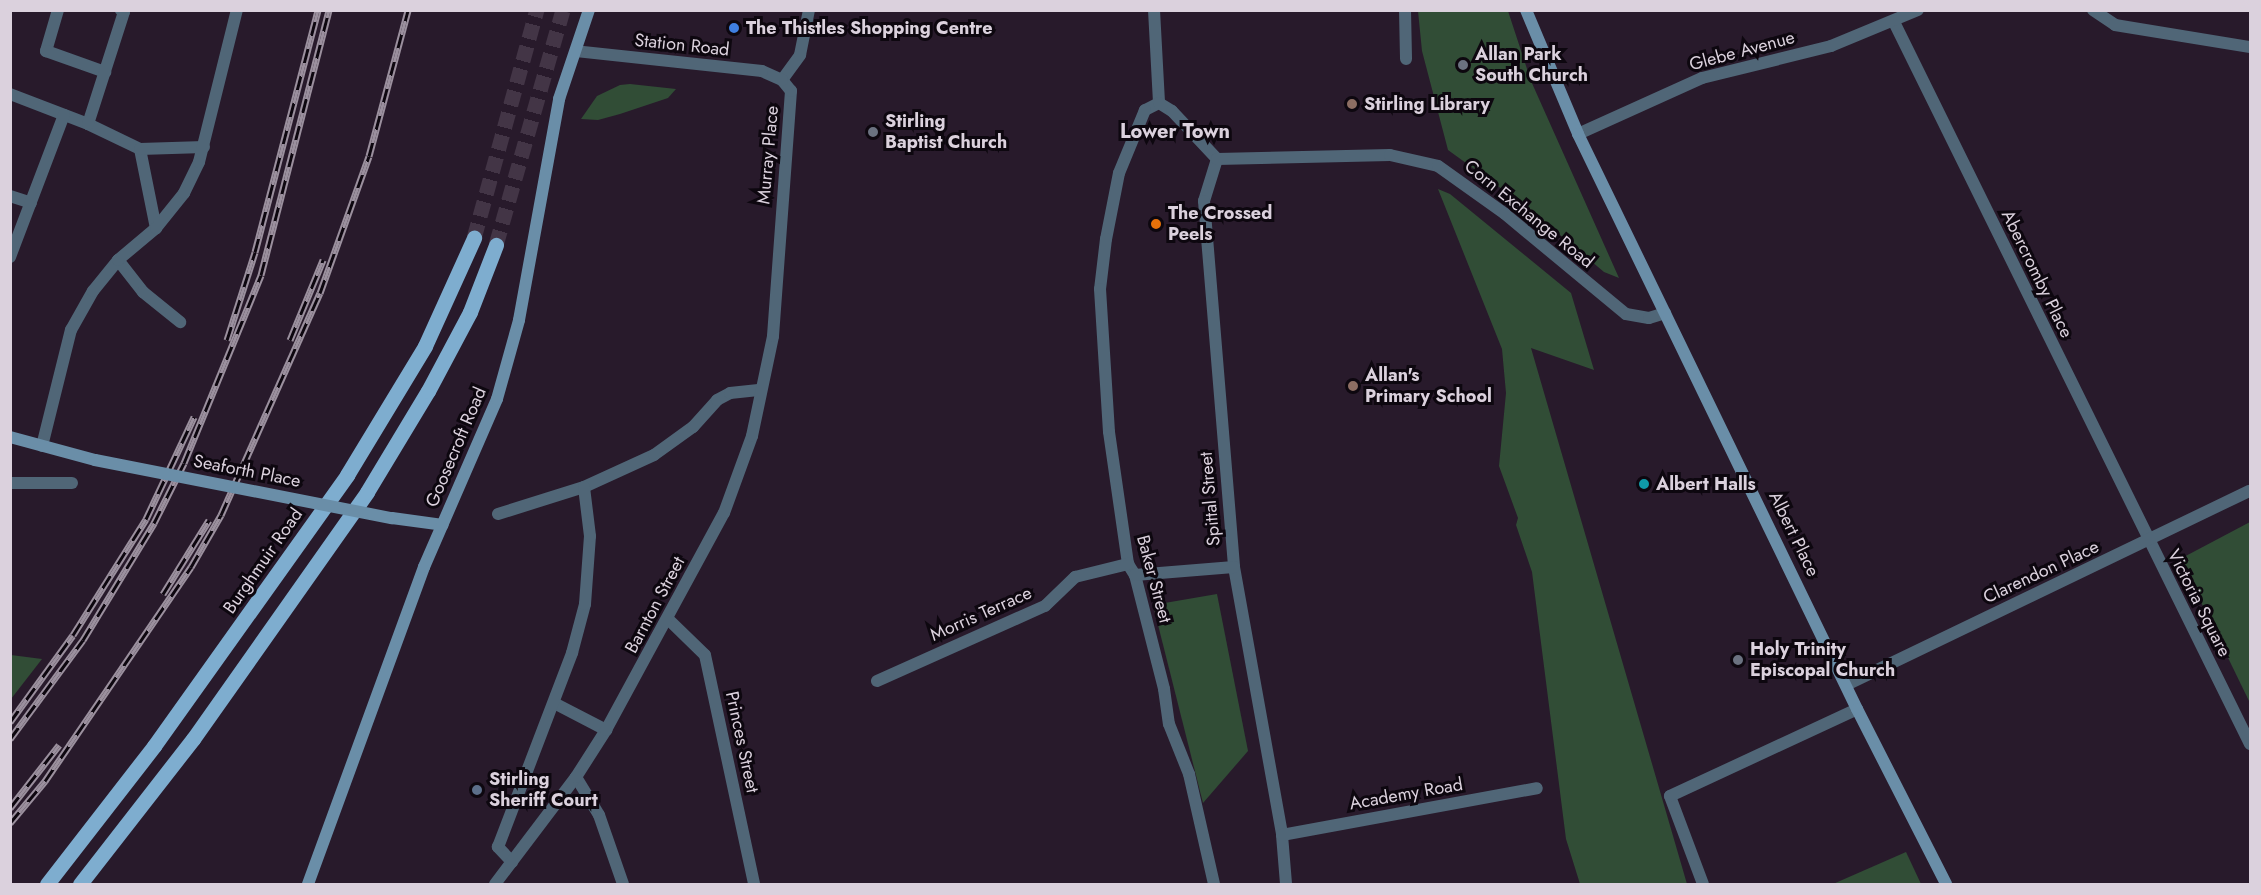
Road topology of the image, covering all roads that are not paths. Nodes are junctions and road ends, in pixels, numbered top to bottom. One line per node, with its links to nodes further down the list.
1 (58, 10): 15 (street)
2 (237, 10): 22 (street)
3 (590, 10): 13 (street, Goosecroft Road)
4 (809, 10): 16 (street, Murray Place)
5 (1154, 10): 18 (street)
6 (1405, 10): 14 (street)
7 (1527, 10): 21 (street, Albert Place)
8 (1918, 10): 11 (street, Glebe Avenue)
9 (2093, 10): 12 (street)
10 (123, 11): 15 (street)
11 (1894, 22): 21 (street, Glebe Avenue); 44 (street, Abercromby Place)
12 (2250, 47)
13 (576, 51): 16 (street, Station Road); 43 (street, Goosecroft Road)
14 (1406, 59)
15 (105, 72): 20 (street)
16 (782, 80): 32 (street, Murray Place)
17 (10, 94): 19 (street)
18 (1159, 104): 24 (street); 46 (street, Baker Street)
19 (64, 115): 20 (street); 26 (street)
20 (88, 124): 23 (street)
21 (1578, 134): 33 (street, Albert Place)
22 (204, 147): 23 (street); 27 (street)
23 (140, 149): 27 (street)
24 (1217, 159): 33 (street, Corn Exchange Road); 45 (street, Spittal Street)
25 (10, 196): 26 (street)
26 (31, 203): 30 (street)
27 (156, 228): 31 (street)
28 (474, 238): 58 (main road, Burghmuir Road)
29 (496, 245): 59 (main road)
30 (10, 257)
31 (118, 260): 34 (street); 37 (street)
32 (774, 311): 35 (street, Barnton Street)
33 (1665, 313): 49 (street, Albert Place)
34 (180, 322)
35 (760, 390): 40 (street); 47 (street, Barnton Street)
36 (10, 436): 37 (street, Seaforth Place)
37 (42, 447): 43 (street, Seaforth Place, bridge)
38 (10, 483): 39 (street)
39 (72, 483)
40 (584, 487): 42 (street); 50 (street)
41 (2250, 491): 44 (street, Clarendon Place)
42 (498, 514)
43 (443, 525): 60 (street, Goosecroft Road)
44 (2148, 541): 49 (street, Clarendon Place); 53 (street, Victoria Square)
45 (1234, 567): 46 (street, Morris Terrace); 56 (street, Spittal Street)
46 (1131, 569): 48 (street, Morris Terrace); 64 (street, Baker Street)
47 (669, 620): 52 (street, Barnton Street); 63 (street, Princes Street)
48 (876, 681)
49 (1846, 685): 51 (street, Albert Place)
50 (554, 703): 52 (street); 57 (street)
51 (1857, 709): 66 (street); 67 (street, Albert Place)
52 (606, 730): 54 (street, Barnton Street)
53 (2250, 744)
54 (576, 777): 57 (street, Barnton Street); 62 (street)
55 (1537, 788): 56 (street, Academy Road)
56 (1282, 835): 65 (street, Spittal Street)
57 (512, 862): 61 (street, Barnton Street)
58 (47, 885)
59 (80, 885)
60 (308, 885)
61 (495, 885)
62 (623, 885)
63 (754, 885)
64 (1214, 885)
65 (1286, 885)
66 (1703, 885)
67 (1946, 885)

